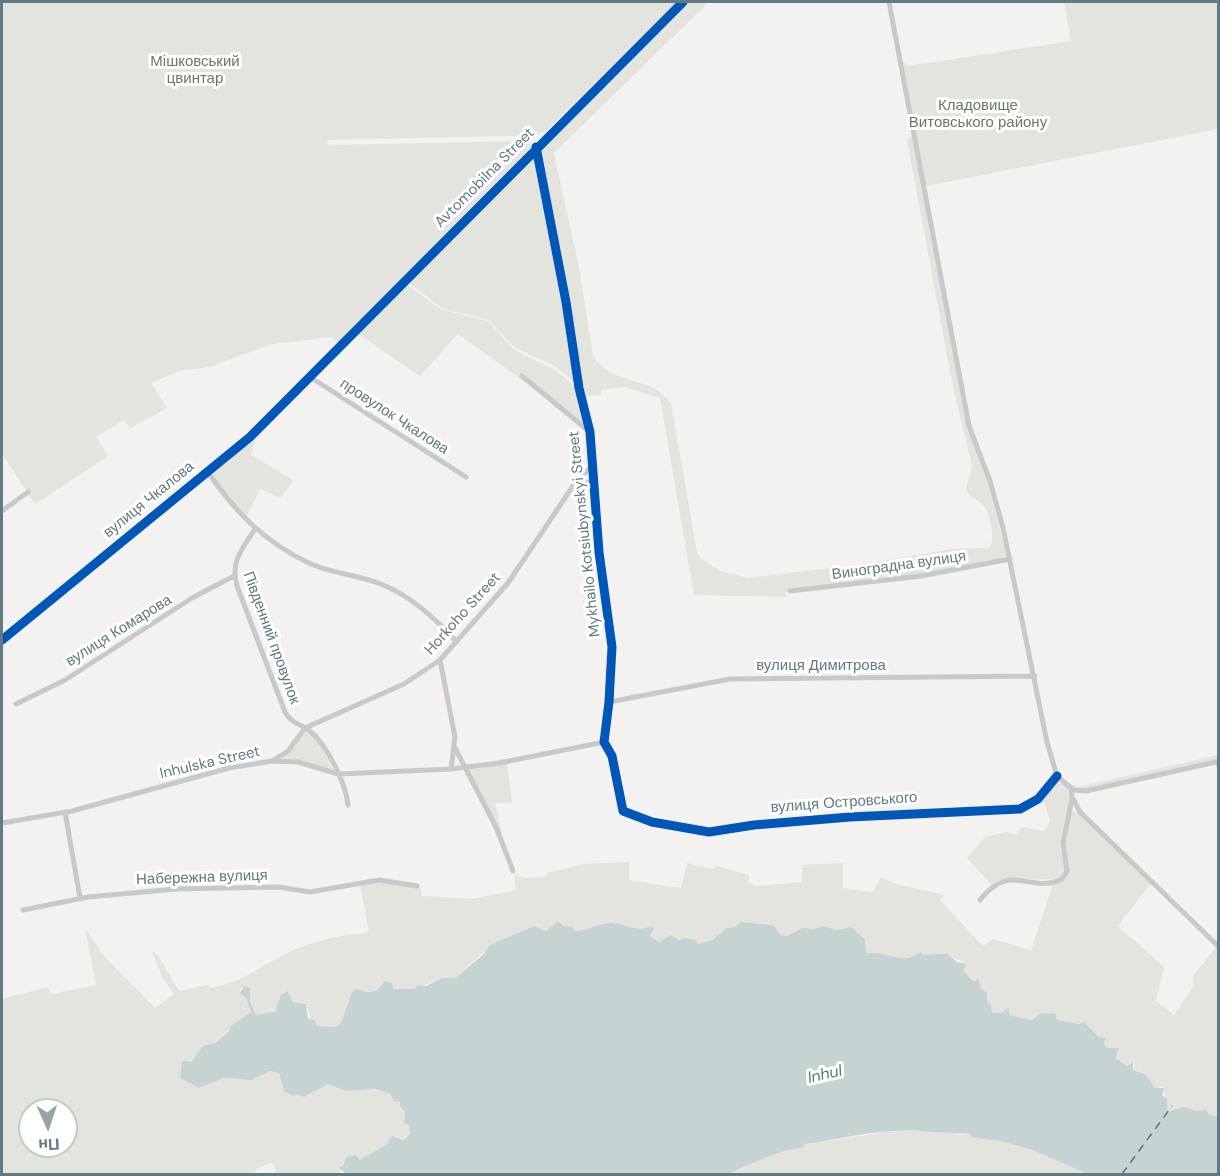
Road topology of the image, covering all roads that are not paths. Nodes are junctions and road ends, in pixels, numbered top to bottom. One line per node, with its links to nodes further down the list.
1 (683, 2): 3 (street, Avtomobilna Street)
2 (889, 2): 15 (street)
3 (536, 147): 5 (street, Avtomobilna Street); 6 (street, Mykhailo Kotsiubynskyi Street)
4 (522, 376): 6 (street)
5 (310, 377): 8 (street, вулиця Чкалова); 9 (street, провулок Чкалова)
6 (590, 432): 7 (street, Mykhailo Kotsiubynskyi Street)
7 (593, 465): 10 (street, Horkoho Street); 11 (street, Mykhailo Kotsiubynskyi Street)
8 (207, 471): 14 (street); 18 (street, вулиця Чкалова)
9 (466, 477)
10 (578, 480): 11 (street); 19 (street, Horkoho Street)
11 (595, 484): 22 (street, Mykhailo Kotsiubynskyi Street)
12 (28, 492): 13 (street)
13 (2, 511)
14 (255, 529): 16 (street, Південний провулок); 19 (street)
15 (1010, 559): 17 (street, Виноградна вулиця); 21 (street)
16 (234, 576): 23 (street, вулиця Комарова); 24 (street, Південний провулок)
17 (790, 591)
18 (2, 640)
19 (457, 642): 20 (street, Horkoho Street)
20 (440, 660): 25 (street, Horkoho Street); 28 (street)
21 (1035, 676): 22 (street, вулиця Димитрова); 34 (street)
22 (609, 702): 27 (street, Mykhailo Kotsiubynskyi Street)
23 (16, 704)
24 (292, 722): 25 (street, Південний провулок); 26 (street, Південний провулок)
25 (305, 728): 26 (street); 33 (street, Південний провулок)
26 (295, 742): 29 (street)
27 (604, 742): 31 (street, Inhulska Street); 38 (street, Mykhailo Kotsiubynskyi Street)
28 (455, 748): 31 (street); 32 (street)
29 (272, 761): 33 (street, Inhulska Street); 39 (street, Inhulska Street)
30 (1218, 764): 35 (street)
31 (466, 767): 32 (street, Inhulska Street); 41 (street)
32 (451, 769): 33 (street, Inhulska Street)
33 (338, 774): 37 (street, Південний провулок)
34 (1057, 776): 35 (street); 38 (street, вулиця Островського)
35 (1072, 790): 36 (street)
36 (1072, 797): 44 (street); 46 (street)
37 (348, 805)
38 (623, 811)
39 (65, 812): 40 (street, Inhulska Street); 43 (street)
40 (2, 823)
41 (513, 871)
42 (417, 886): 43 (street, Набережна вулиця)
43 (80, 898): 45 (street, Набережна вулиця)
44 (980, 900)
45 (23, 910)
46 (1218, 946)

